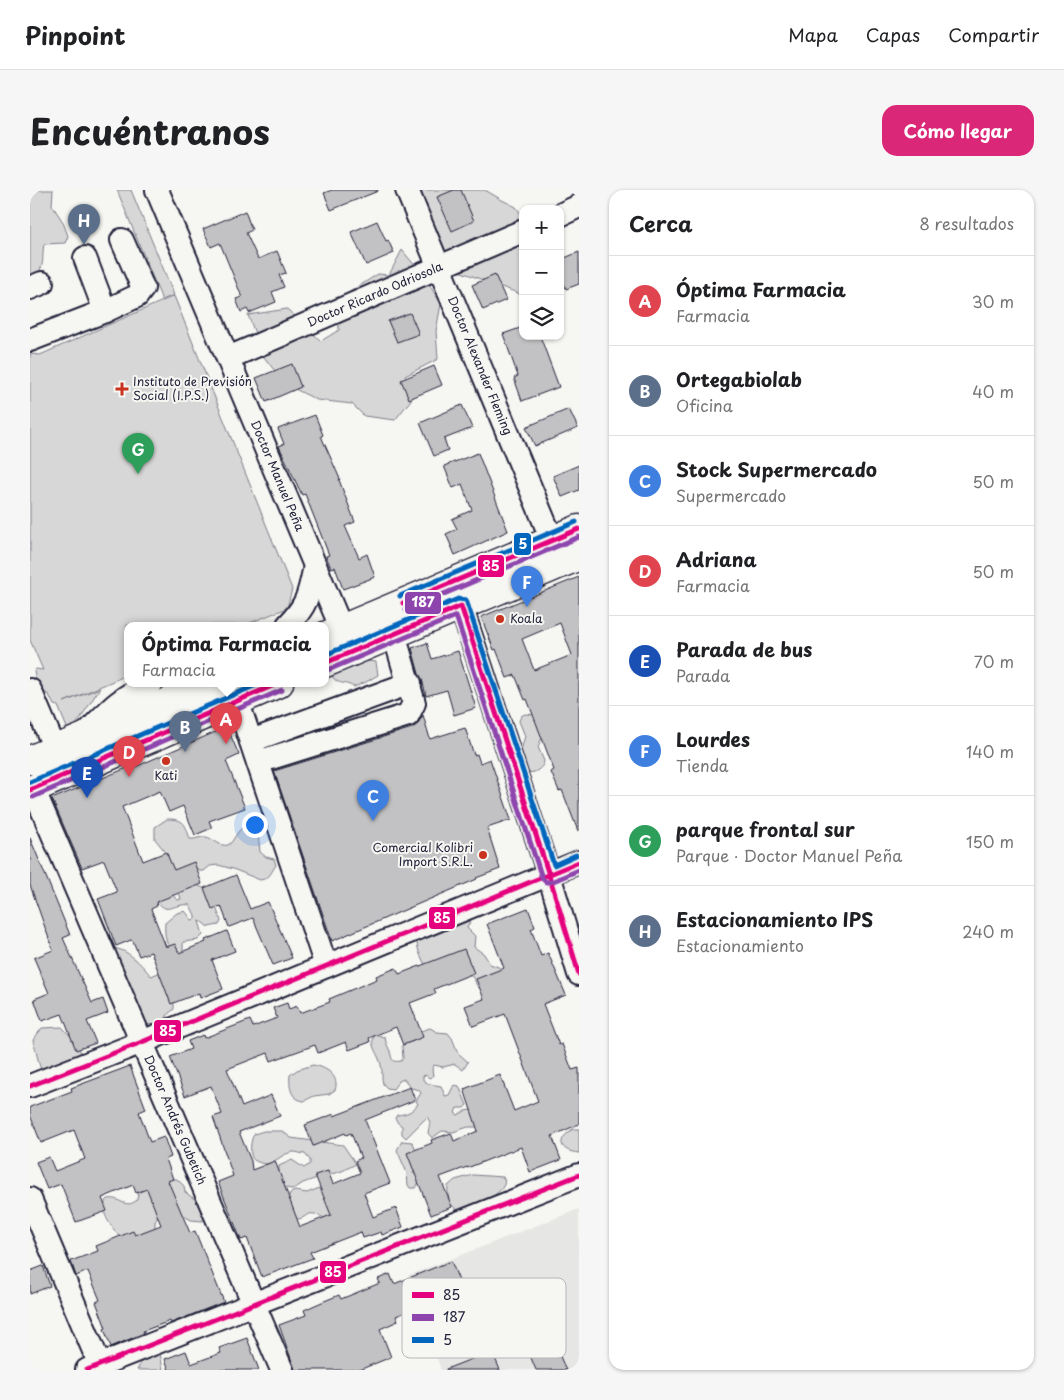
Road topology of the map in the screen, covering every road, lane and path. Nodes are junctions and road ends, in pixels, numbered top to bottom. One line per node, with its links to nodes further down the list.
1 (157, 190): 11 (street, Doctor Manuel Peña)
2 (407, 190): 8 (street, Doctor Alexander Fleming)
3 (579, 206): 4 (street)
4 (564, 213)
5 (519, 233): 8 (street, Doctor Ricardo Odriosola)
6 (122, 240): 9 (street)
7 (85, 258): 9 (street)
8 (439, 268): 11 (street, Doctor Ricardo Odriosola); 13 (street, Doctor Alexander Fleming)
9 (105, 311): 10 (street)
10 (30, 340)
11 (228, 358): 15 (street, Doctor Manuel Peña)
12 (579, 529): 13 (main road)
13 (552, 540): 19 (main road)
14 (579, 556): 16 (main road)
15 (315, 566): 17 (street); 19 (street, Doctor Manuel Peña)
16 (462, 606): 18 (main road); 34 (street)
17 (291, 622)
18 (394, 634): 19 (main road); 21 (street)
19 (339, 639): 20 (main road)
20 (329, 656)
21 (410, 684): 28 (street); 31 (street)
22 (141, 687): 27 (street)
23 (204, 687): 27 (main road)
24 (269, 687): 26 (main road)
25 (30, 690): 29 (street)
26 (238, 700): 28 (street); 32 (main road)
27 (81, 739): 29 (main road)
28 (251, 741): 31 (street)
29 (55, 749): 30 (main road)
30 (30, 760)
31 (258, 762): 35 (street)
32 (32, 789): 37 (street, Doctor Andrés Gubetich)
33 (579, 862): 34 (street)
34 (549, 875): 35 (street); 36 (street)
35 (326, 966): 37 (street)
36 (579, 974)
37 (142, 1042): 38 (street); 41 (street, Doctor Andrés Gubetich)
38 (30, 1086)
39 (579, 1175): 41 (street)
40 (30, 1198): 42 (street)
41 (254, 1305): 42 (street); 43 (street, Doctor Andrés Gubetich)
42 (96, 1368)
43 (282, 1370)

